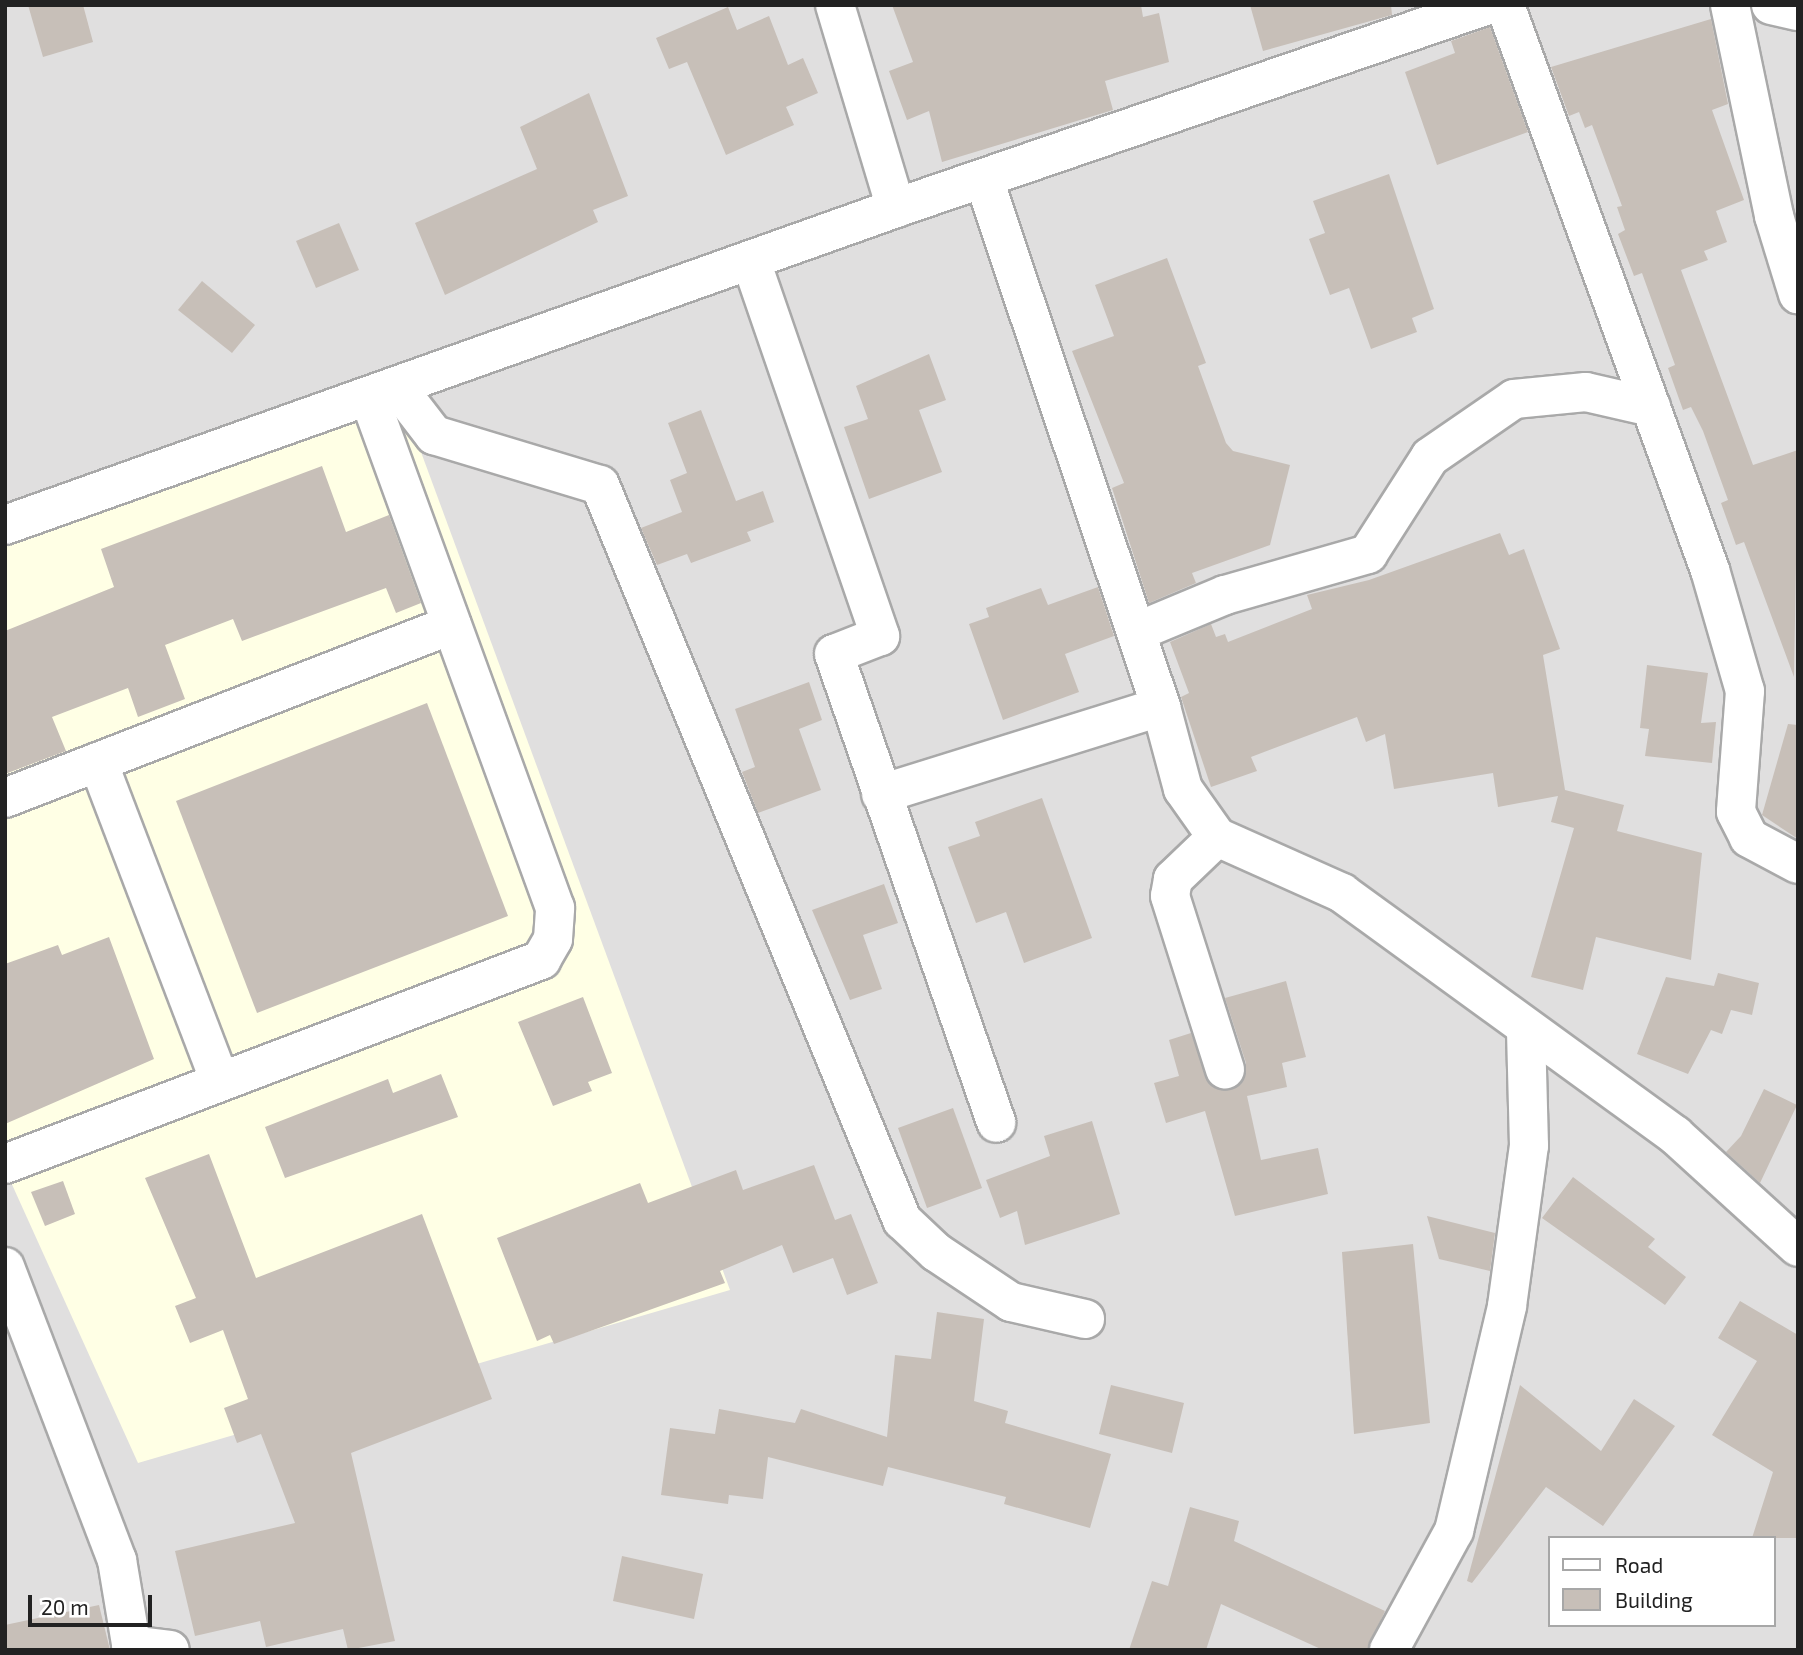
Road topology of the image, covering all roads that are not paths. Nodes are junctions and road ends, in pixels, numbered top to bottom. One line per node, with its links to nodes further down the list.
1 (835, 5): 8 (street)
2 (1488, 5): 7 (street)
3 (1505, 5): 12 (street)
4 (1730, 5): 10 (street)
5 (1771, 5): 6 (street)
6 (1798, 11)
7 (984, 180): 8 (street); 15 (street)
8 (896, 208): 9 (street)
9 (751, 261): 11 (street); 18 (street)
10 (1798, 294)
11 (383, 392): 13 (street); 14 (street); 29 (street)
12 (1651, 407): 15 (street); 21 (street)
13 (5, 525)
14 (452, 625): 17 (street); 24 (street)
15 (1136, 632): 16 (street)
16 (1161, 707): 18 (street); 20 (street)
17 (98, 762): 19 (street); 24 (street)
18 (881, 794): 25 (street)
19 (5, 798)
20 (1217, 838): 22 (street); 23 (street)
21 (1798, 864)
22 (1526, 1029): 27 (street); 32 (street)
23 (1225, 1069)
24 (220, 1082): 26 (street)
25 (996, 1123)
26 (5, 1164)
27 (1798, 1247)
28 (5, 1267): 30 (street)
29 (1085, 1319)
30 (132, 1647): 31 (street)
31 (170, 1650)
32 (1389, 1650)

